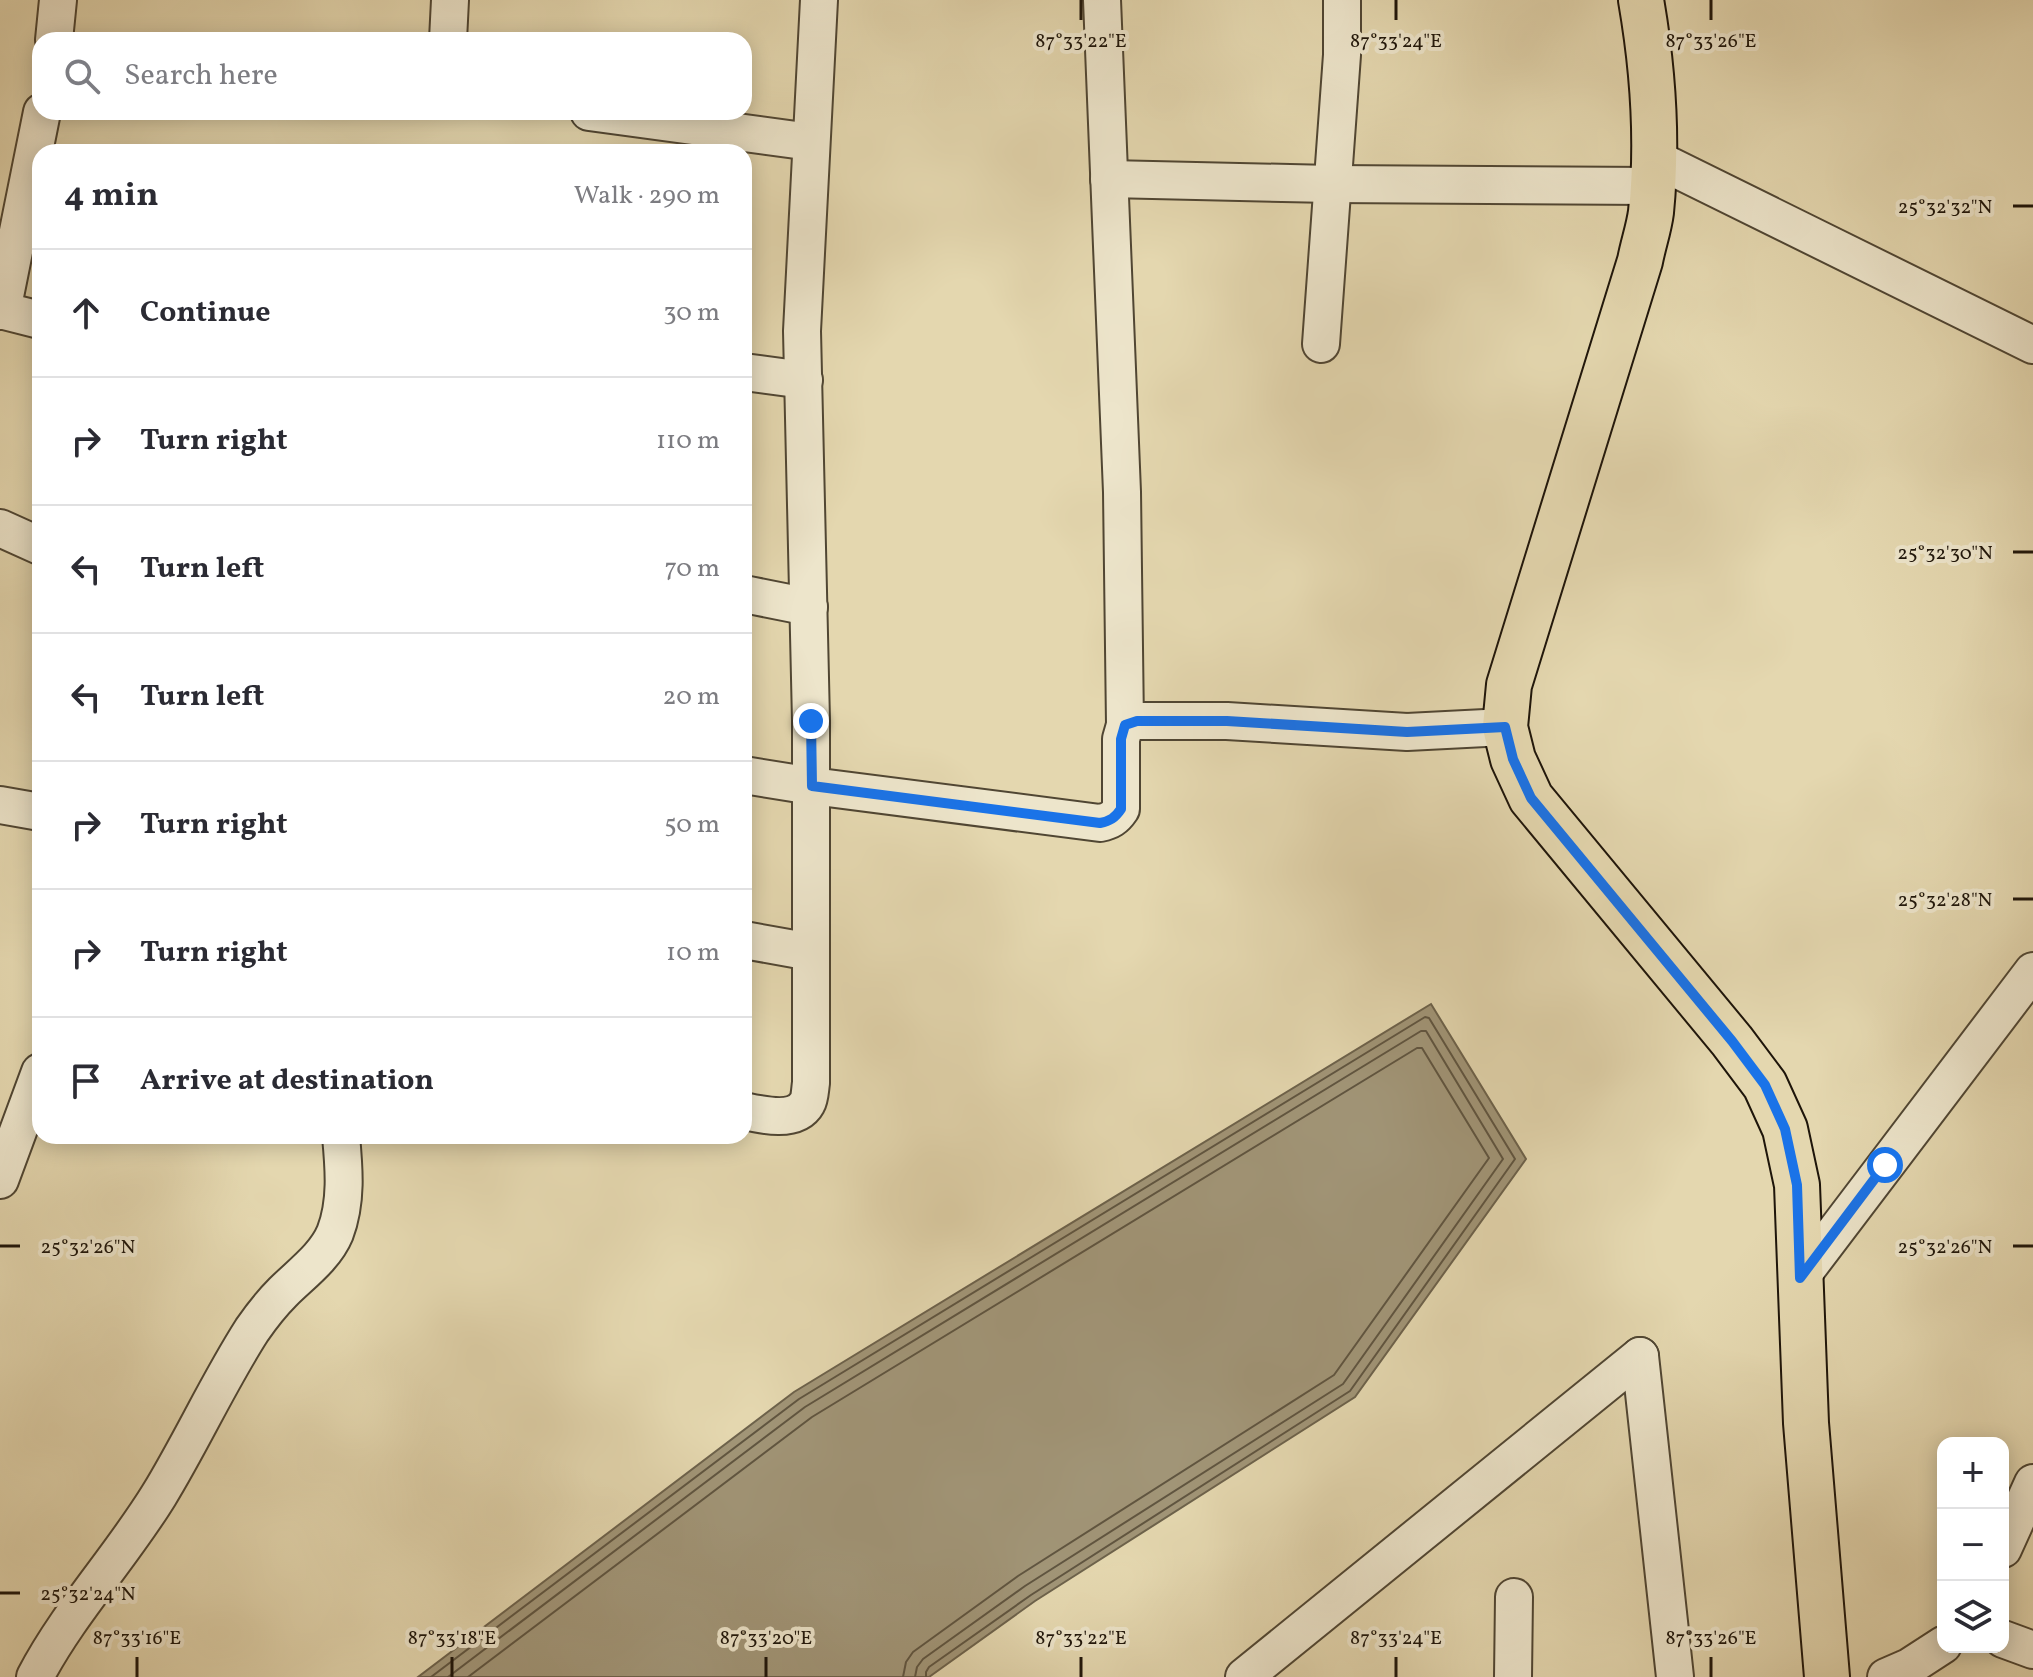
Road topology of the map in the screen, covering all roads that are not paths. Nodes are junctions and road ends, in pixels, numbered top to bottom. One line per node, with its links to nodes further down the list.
1 (58, 0): 7 (street)
2 (450, 0): 8 (street)
3 (819, 0): 11 (street)
4 (1102, 0): 15 (street)
5 (1342, 0): 16 (street)
6 (1641, 0): 14 (main road)
7 (55, 32)
8 (448, 32)
9 (40, 120): 12 (street)
10 (648, 120): 11 (street)
11 (811, 142): 22 (street)
12 (35, 144)
13 (32, 160): 17 (street)
14 (1653, 172): 16 (street); 20 (street); 28 (main road)
15 (1109, 179): 16 (street); 27 (street)
16 (1331, 184): 19 (street)
17 (1, 310): 18 (street)
18 (32, 318)
19 (1321, 344)
20 (2033, 345)
21 (752, 373): 22 (street)
22 (804, 380): 26 (street)
23 (1, 532): 24 (street)
24 (32, 543)
25 (752, 596): 26 (street)
26 (809, 607): 30 (street)
27 (1125, 725): 28 (street); 30 (street)
28 (1505, 727): 40 (main road)
29 (752, 776): 30 (street)
30 (812, 786): 34 (street)
31 (0, 805): 32 (street)
32 (32, 811)
33 (752, 941): 34 (street)
34 (811, 952): 37 (street)
35 (2033, 971): 40 (street)
36 (32, 1094): 39 (street)
37 (752, 1112)
38 (342, 1144): 47 (street)
39 (0, 1180)
40 (1800, 1278): 51 (main road)
41 (2033, 1483): 42 (street)
42 (2009, 1536)
43 (1514, 1597): 49 (street)
44 (2009, 1641): 46 (street)
45 (1937, 1649): 52 (street)
46 (2033, 1650)
47 (35, 1677)
48 (1244, 1677): 50 (street)
49 (1513, 1677)
50 (1675, 1677)
51 (1827, 1677)
52 (1886, 1677)

